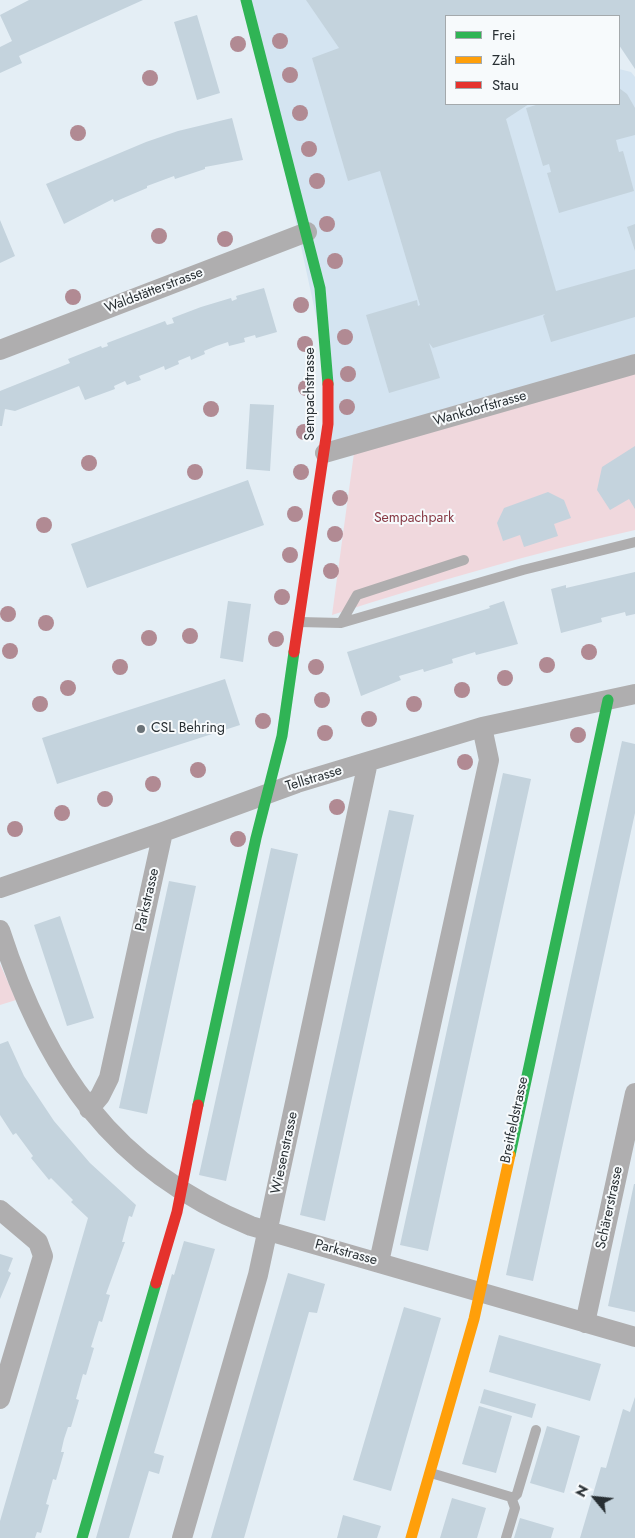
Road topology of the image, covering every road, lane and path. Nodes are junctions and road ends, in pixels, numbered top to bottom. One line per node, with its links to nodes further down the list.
1 (246, 0): 2 (street, Sempachstrasse)
2 (307, 232): 3 (street, Waldstätterstrasse); 5 (street, Sempachstrasse)
3 (0, 350)
4 (635, 364): 5 (street, Wankdorfstrasse)
5 (325, 454): 8 (street, Sempachstrasse)
6 (635, 542): 9 (lane)
7 (464, 560): 9 (lane)
8 (298, 622): 9 (lane); 14 (street, Sempachstrasse)
9 (341, 624)
10 (635, 694): 11 (street, Tellstrasse)
11 (608, 700): 12 (street, Tellstrasse); 25 (street, Breitfeldstrasse)
12 (482, 727): 13 (street, Tellstrasse); 24 (street)
13 (368, 762): 14 (street, Tellstrasse); 23 (street, Wiesenstrasse)
14 (268, 793): 15 (street, Tellstrasse); 21 (street)
15 (163, 832): 16 (street, Tellstrasse); 20 (street, Parkstrasse)
16 (0, 888)
17 (0, 930): 18 (street, Parkstrasse)
18 (7, 974): 20 (street, Parkstrasse)
19 (635, 1093): 26 (street, Schärerstrasse)
20 (89, 1110): 21 (street, Parkstrasse)
21 (180, 1190): 23 (street, Parkstrasse); 32 (street)
22 (0, 1210): 28 (street)
23 (268, 1231): 24 (street, Parkstrasse); 33 (street, Wiesenstrasse)
24 (379, 1262): 25 (street, Parkstrasse)
25 (479, 1292): 26 (street, Parkstrasse); 30 (street, Breitfeldstrasse)
26 (585, 1323): 27 (street, Parkstrasse)
27 (635, 1337)
28 (0, 1398)
29 (536, 1430): 31 (lane)
30 (430, 1473): 31 (lane); 34 (street, Breitfeldstrasse)
31 (513, 1498): 35 (lane)
32 (82, 1538)
33 (182, 1538)
34 (411, 1538)
35 (506, 1538)

